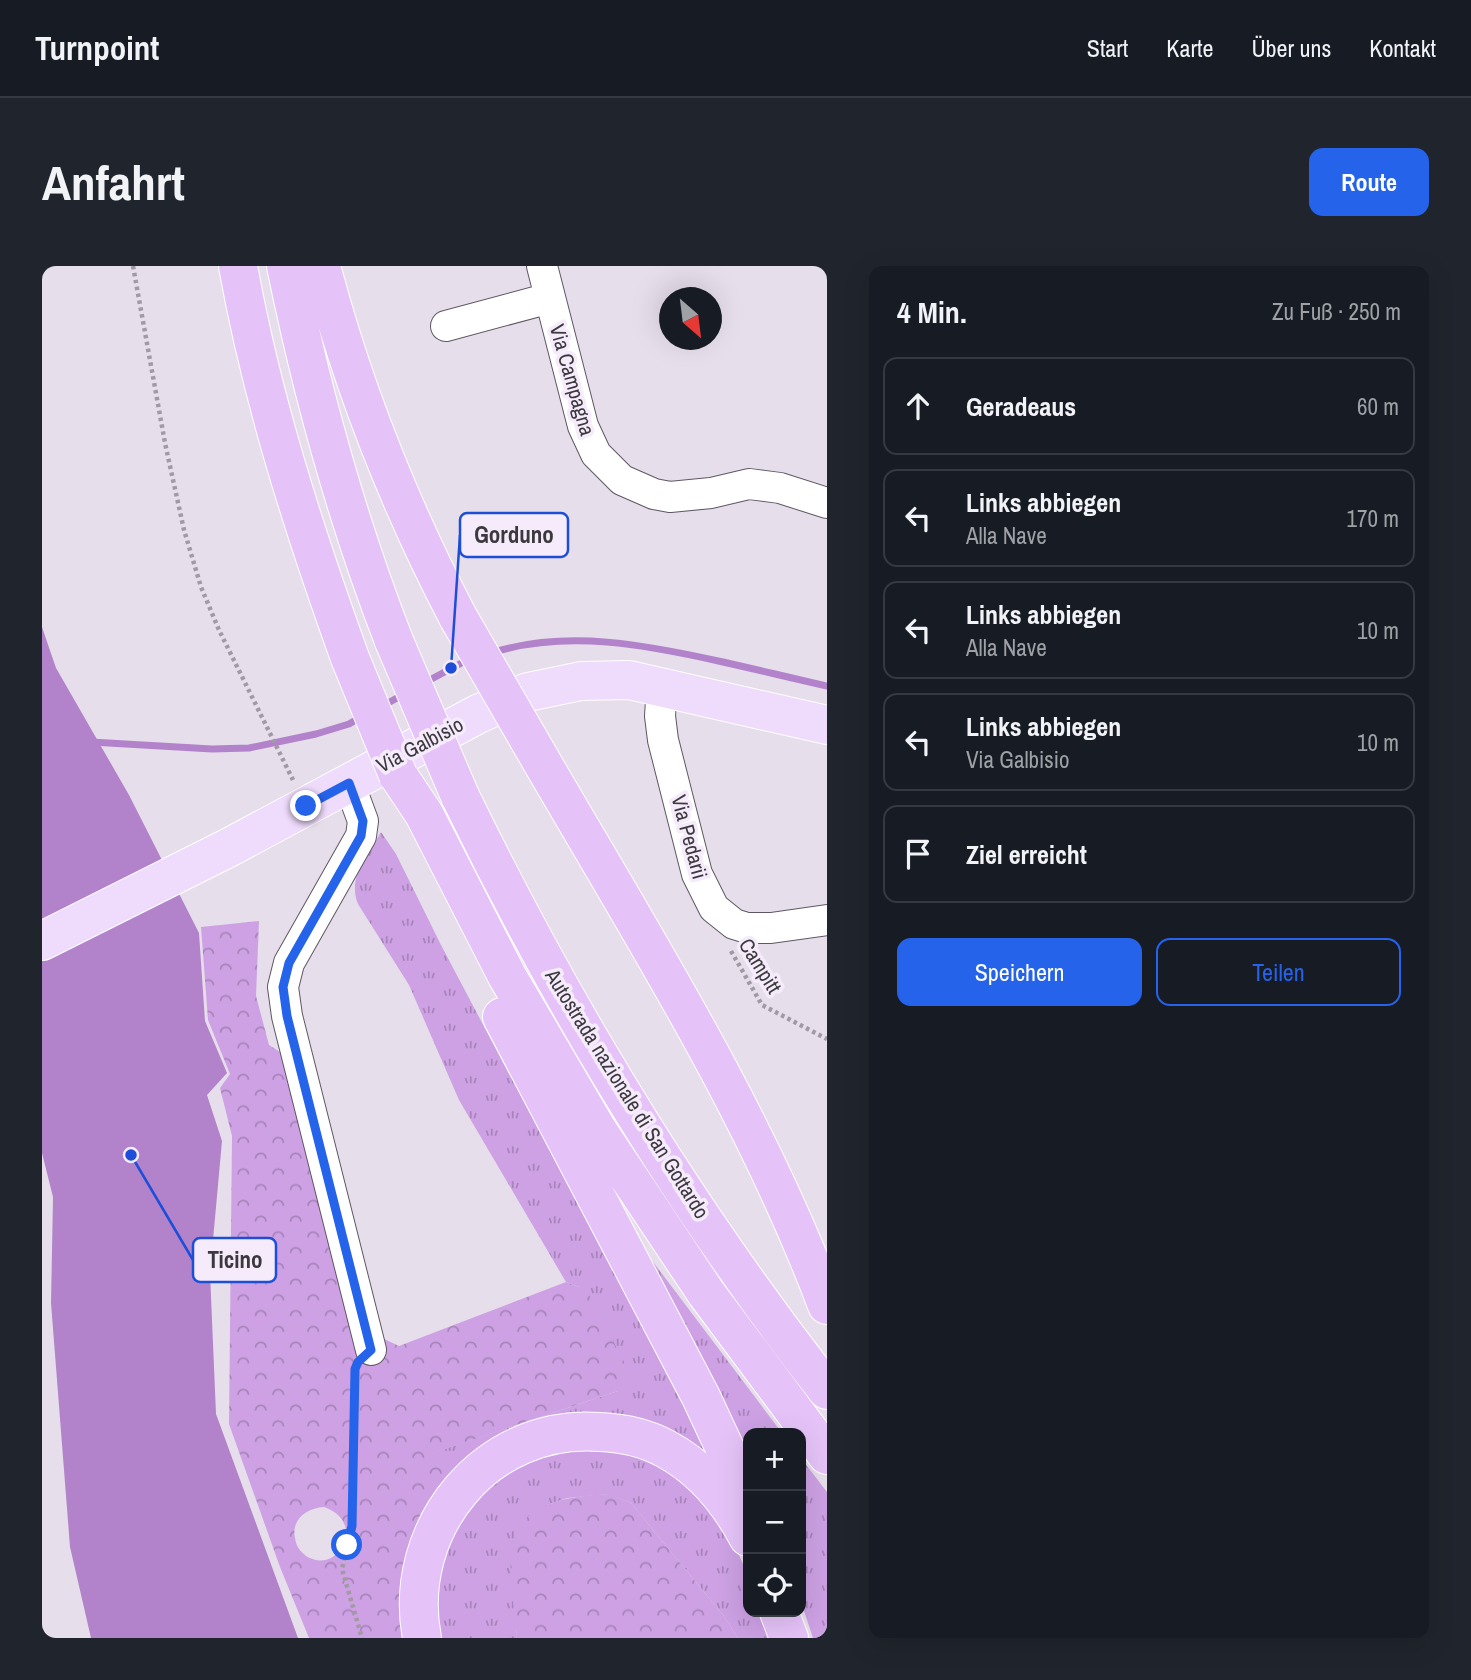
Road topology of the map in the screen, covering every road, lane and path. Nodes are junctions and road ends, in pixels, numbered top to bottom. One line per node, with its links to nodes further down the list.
1 (133, 266): 11 (path)
2 (238, 266): 13 (highway, bridge)
3 (286, 266): 20 (highway, Autostrada nazionale di San Gottardo, bridge)
4 (321, 266): 18 (highway, bridge)
5 (542, 266): 6 (street, Via Campagna)
6 (550, 298): 7 (street); 8 (street, Via Campagna)
7 (446, 326)
8 (827, 503)
9 (662, 686): 10 (main road, Via Galbisio); 12 (main road, Via Galbisio); 14 (street, Via Pedarii)
10 (827, 725)
11 (280, 754)
12 (349, 783): 16 (main road, Via Galbisio); 19 (street)
13 (415, 818): 21 (highway); 22 (highway)
14 (723, 917): 15 (street); 17 (path, Campitt)
15 (827, 920)
16 (42, 941)
17 (827, 1039)
18 (827, 1305)
19 (371, 1350): 26 (path)
20 (822, 1384)
21 (827, 1455)
22 (745, 1491)
23 (743, 1529): 27 (highway)
24 (781, 1617): 28 (highway)
25 (796, 1617): 29 (highway)
26 (362, 1638)
27 (422, 1638)
28 (789, 1638)
29 (804, 1638)

